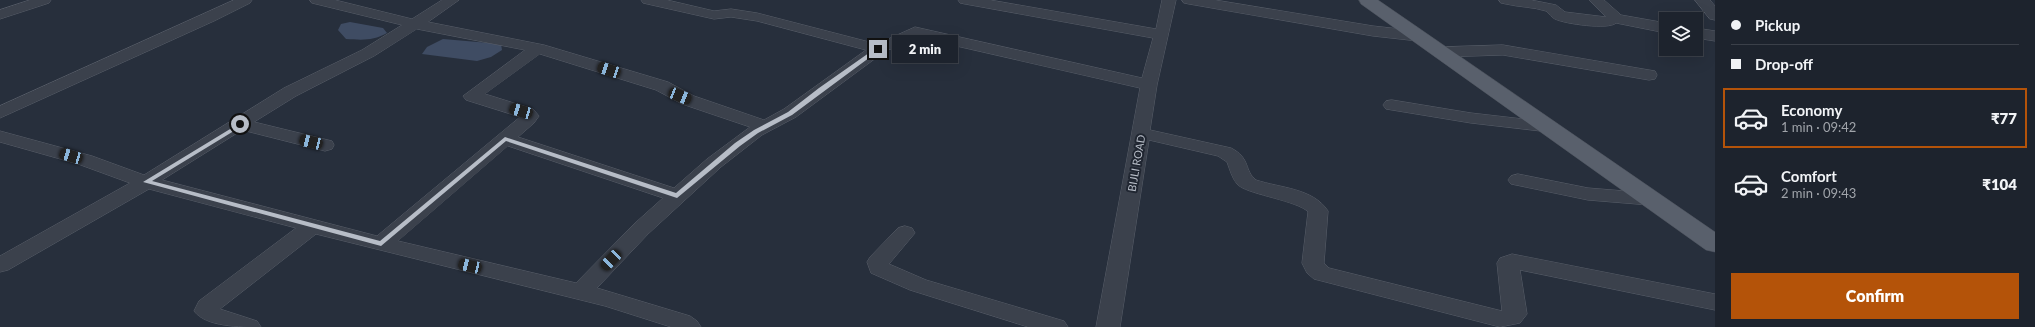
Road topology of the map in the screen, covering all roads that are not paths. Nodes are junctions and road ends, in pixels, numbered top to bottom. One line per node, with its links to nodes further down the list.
1 (44, 0): 13 (street)
2 (245, 0): 28 (street)
3 (317, 0): 16 (street)
4 (452, 0): 16 (street)
5 (648, 0): 23 (street)
6 (965, 0): 19 (street)
7 (1169, 0): 19 (street, BIJLI ROAD)
8 (1189, 0): 20 (street)
9 (1367, 0): 20 (main road)
10 (1506, 0): 15 (street)
11 (1596, 0): 17 (street)
12 (1715, 2): 14 (street)
13 (0, 15)
14 (1715, 16)
15 (1609, 22)
16 (416, 24): 22 (street); 29 (street)
17 (1659, 27)
18 (1703, 34): 21 (street)
19 (1162, 35): 26 (street, BIJLI ROAD)
20 (1418, 36): 24 (main road)
21 (1715, 36)
22 (538, 48): 30 (street); 34 (street)
23 (878, 49): 26 (street); 30 (street)
24 (1441, 52): 25 (street); 31 (main road)
25 (1649, 75)
26 (1149, 85): 32 (street, BIJLI ROAD)
27 (1392, 105): 31 (street)
28 (0, 113)
29 (240, 124): 35 (street); 37 (street)
30 (766, 126): 38 (street)
31 (1549, 127): 39 (main road)
32 (1141, 133): 46 (street); 50 (street, BIJLI ROAD)
33 (0, 136): 37 (street)
34 (505, 139): 38 (street); 42 (street)
35 (325, 145)
36 (1518, 180): 39 (street)
37 (146, 182): 40 (street); 44 (street)
38 (677, 196): 45 (street)
39 (1649, 199): 43 (main road)
40 (313, 226): 42 (street); 47 (street)
41 (905, 233): 49 (street)
42 (381, 244): 45 (street)
43 (1715, 244)
44 (0, 265)
45 (581, 292): 48 (street)
46 (1715, 302)
47 (248, 327)
48 (689, 327)
49 (1056, 327)
50 (1108, 327)

